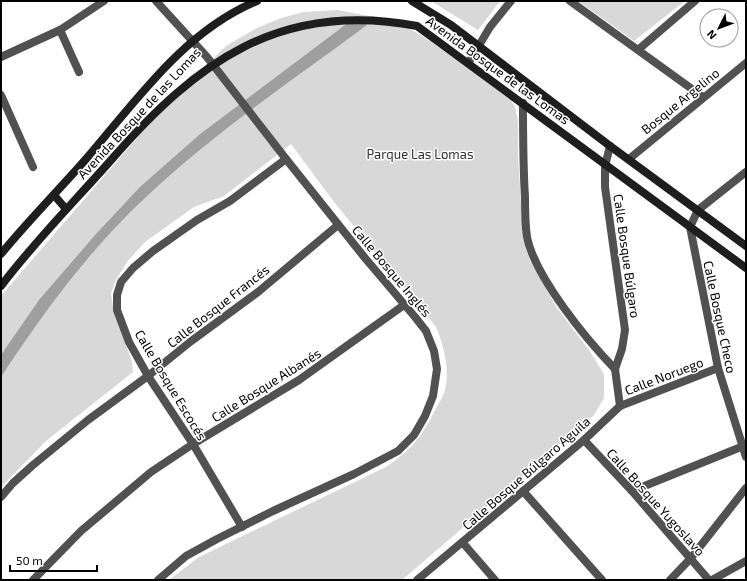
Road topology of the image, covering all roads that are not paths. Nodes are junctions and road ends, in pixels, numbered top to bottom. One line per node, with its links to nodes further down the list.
1 (104, 1): 9 (street)
2 (156, 1): 10 (street, Calle Bosque Inglés)
3 (257, 1): 10 (street, Avenida Bosque de las Lomas)
4 (412, 1): 11 (street, Avenida Bosque de las Lomas)
5 (511, 1): 11 (street)
6 (570, 1): 12 (street)
7 (695, 1): 12 (street)
8 (397, 15): 15 (street, Avenida Bosque de las Lomas)
9 (60, 30): 14 (street); 17 (street)
10 (194, 41): 13 (street, Calle Bosque Inglés); 27 (street, Avenida Bosque de las Lomas)
11 (479, 45): 15 (street); 21 (street, Avenida Bosque de las Lomas)
12 (639, 49): 19 (street)
13 (210, 54): 22 (street, Calle Bosque Inglés); 28 (street, Avenida Bosque de las Lomas)
14 (1, 57)
15 (469, 62): 20 (street, Avenida Bosque de las Lomas)
16 (746, 63): 19 (street, Bosque Argelino)
17 (79, 72)
18 (1, 95): 25 (street)
19 (703, 97): 23 (street, Bosque Argelino)
20 (523, 103): 24 (street, Avenida Bosque de las Lomas); 38 (street)
21 (610, 146): 23 (street, Avenida Bosque de las Lomas); 24 (street, Calle Bosque Búlgaro)
22 (286, 159): 30 (street, Calle Bosque Inglés); 39 (street, Calle Bosque Escocés)
23 (629, 159): 29 (street, Avenida Bosque de las Lomas)
24 (605, 166): 31 (street, Avenida Bosque de las Lomas); 38 (street, Calle Bosque Búlgaro)
25 (33, 167)
26 (746, 172): 29 (street)
27 (54, 194): 28 (street); 33 (street, Avenida Bosque de las Lomas)
28 (66, 209): 35 (street, Avenida Bosque de las Lomas)
29 (698, 210): 31 (street); 32 (street, Avenida Bosque de las Lomas)
30 (338, 225): 36 (street, Calle Bosque Inglés); 39 (street, Calle Bosque Francés)
31 (690, 227): 34 (street, Avenida Bosque de las Lomas); 37 (street, Calle Bosque Checo)
32 (746, 246)
33 (1, 254)
34 (746, 268)
35 (1, 285)
36 (404, 305): 42 (street, Calle Bosque Albanés); 49 (street, Calle Bosque Inglés)
37 (718, 368): 40 (street, Calle Noruego); 43 (street, Calle Bosque Checo)
38 (614, 369): 40 (street)
39 (148, 376): 42 (street, Calle Bosque Escocés); 48 (street, Calle Bosque Francés)
40 (620, 406): 41 (street, Calle Bosque Búlgaro Aguila)
41 (584, 440): 46 (street, Calle Bosque Búlgaro Aguila); 47 (street, Calle Bosque Yugoslavo)
42 (193, 444): 49 (street, Calle Bosque Escocés); 53 (street, Calle Bosque Albanés)
43 (741, 447): 44 (street, Calle Bosque Checo); 47 (street)
44 (746, 457)
45 (746, 488): 51 (street)
46 (523, 491): 50 (street, Calle Bosque Búlgaro Aguila); 57 (street)
47 (632, 491): 51 (street, Calle Bosque Yugoslavo)
48 (1, 497)
49 (242, 527): 54 (street, Calle Bosque Inglés)
50 (463, 544): 55 (street, Calle Bosque Búlgaro Aguila); 56 (street)
51 (691, 558): 58 (street); 59 (street, Calle Bosque Yugoslavo)
52 (746, 561): 59 (street)
53 (33, 580)
54 (158, 580)
55 (417, 580)
56 (495, 580)
57 (602, 580)
58 (670, 580)
59 (711, 580)

